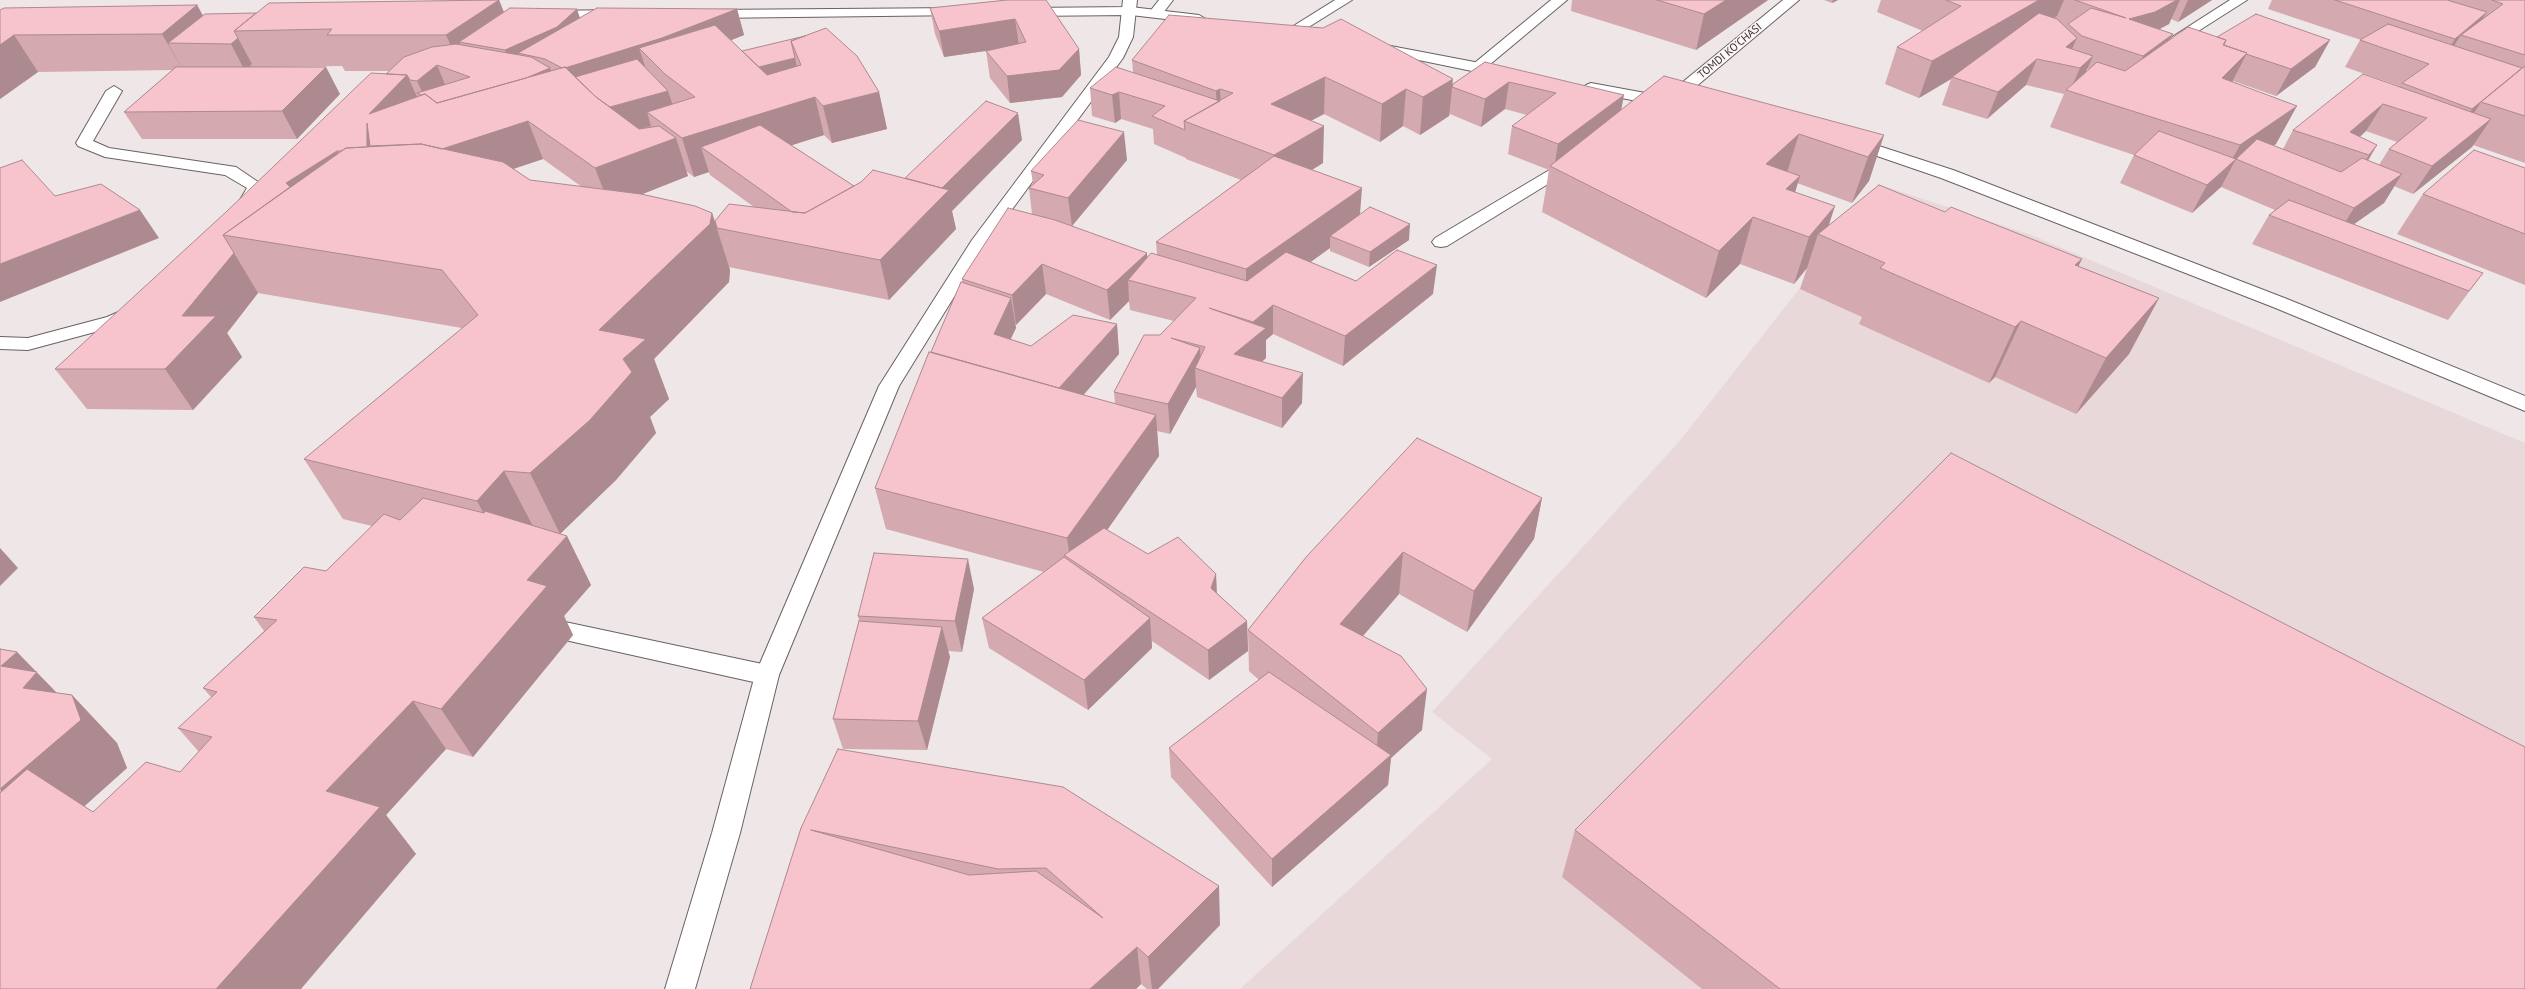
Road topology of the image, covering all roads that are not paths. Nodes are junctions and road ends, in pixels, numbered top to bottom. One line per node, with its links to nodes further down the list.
1 (1166, 0): 11 (street)
2 (1345, 0): 15 (street)
3 (1560, 0): 19 (street)
4 (1792, 0): 23 (street, TOMDI KO'CHASI)
5 (2240, 0): 17 (street)
6 (1130, 5): 8 (street); 11 (street); 34 (street)
7 (980, 12): 10 (street)
8 (1012, 12)
9 (631, 14): 12 (street)
10 (694, 14)
11 (1155, 14): 13 (street)
12 (536, 15)
13 (1217, 21)
14 (1278, 28): 15 (street)
15 (1294, 30): 16 (street)
16 (1317, 35)
17 (2176, 39)
18 (1362, 44): 19 (street)
19 (1477, 68): 20 (street)
20 (1522, 76)
21 (1576, 86): 23 (street)
22 (114, 91): 28 (street)
23 (1668, 102): 24 (street); 25 (street, TOMDI KO'CHASI)
24 (1691, 106)
25 (1648, 115)
26 (1834, 137): 32 (street)
27 (1588, 152): 29 (street)
28 (235, 225)
29 (1441, 242)
30 (148, 304): 31 (street)
31 (0, 343)
32 (2525, 404)
33 (565, 631): 34 (street)
34 (767, 675): 35 (street)
35 (680, 989)

